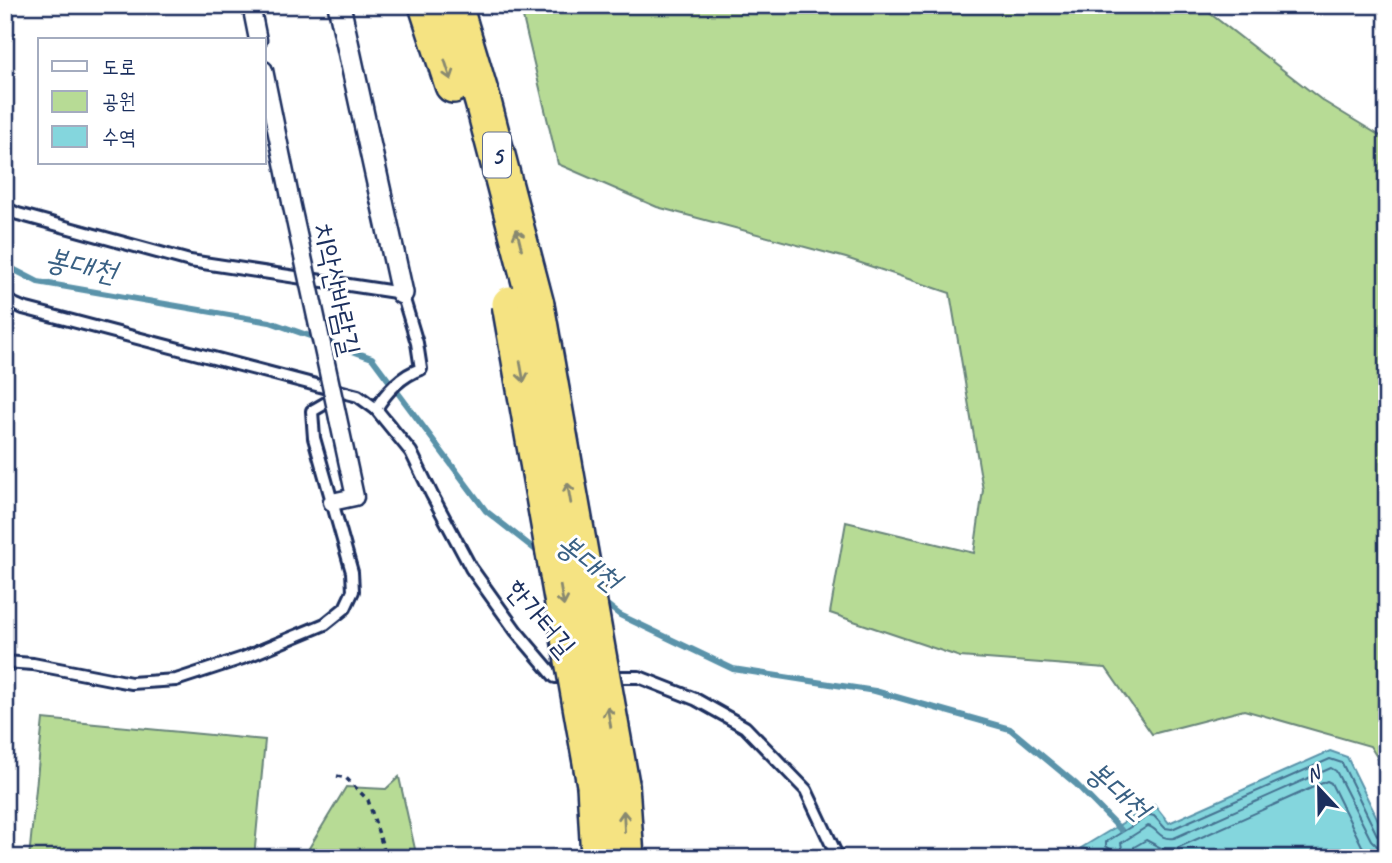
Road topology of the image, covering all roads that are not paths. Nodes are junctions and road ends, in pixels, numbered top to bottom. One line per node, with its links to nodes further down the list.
1 (251, 5): 5 (street)
2 (339, 5): 8 (street)
3 (427, 5): 10 (highway, 5, one-way to 10)
4 (454, 5): 10 (highway, 5, one-way to 4)
5 (258, 38)
6 (266, 79): 15 (street, 치악산바람길, bridge)
7 (5, 208): 8 (lane)
8 (402, 293): 14 (lane)
9 (5, 300): 11 (lane)
10 (523, 305): 17 (highway, 5, bridge)
11 (23, 308): 12 (lane); 13 (lane)
12 (5, 311)
13 (344, 393): 14 (lane, 한가터길); 15 (lane)
14 (376, 409): 20 (lane, 한가터길)
15 (332, 502): 16 (lane)
16 (5, 662)
17 (608, 784): 18 (highway, 5); 19 (highway, 5, one-way to 17)
18 (599, 858)
19 (626, 858)
20 (838, 858)

